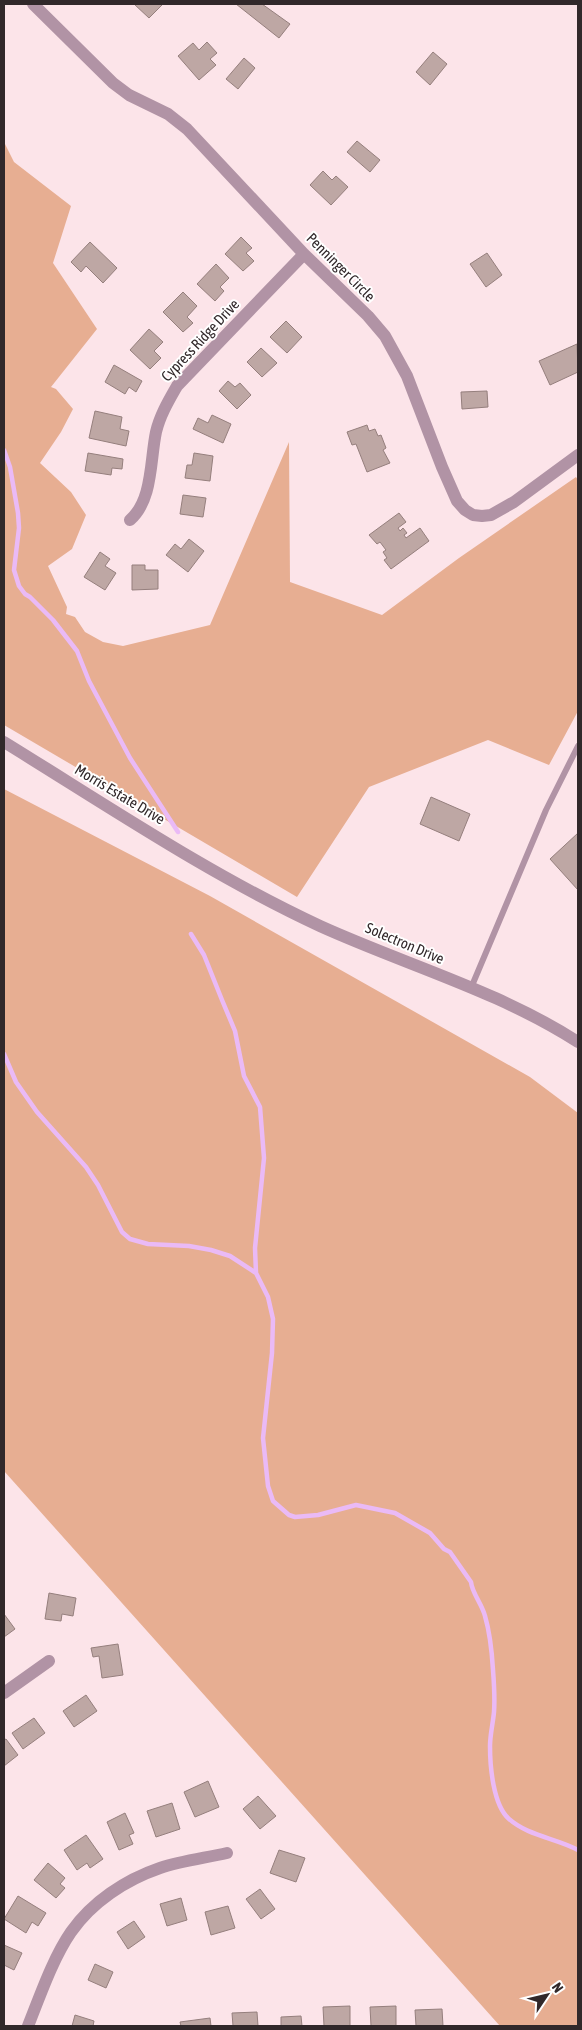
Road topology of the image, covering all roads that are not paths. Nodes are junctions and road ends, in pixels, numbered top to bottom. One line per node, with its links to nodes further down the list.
1 (33, 4): 2 (street, Penninger Circle)
2 (304, 254): 3 (street, Penninger Circle); 4 (street, Cypress Ridge Drive)
3 (578, 455)
4 (130, 520)
5 (4, 742): 7 (street, Morris Estate Drive)
6 (578, 746): 8 (lane)
7 (220, 874): 8 (street, Solectron Drive)
8 (471, 988): 9 (street, Solectron Drive)
9 (578, 1042)
10 (49, 1661): 11 (street)
11 (4, 1693)
12 (227, 1853): 13 (street)
13 (28, 2026)

